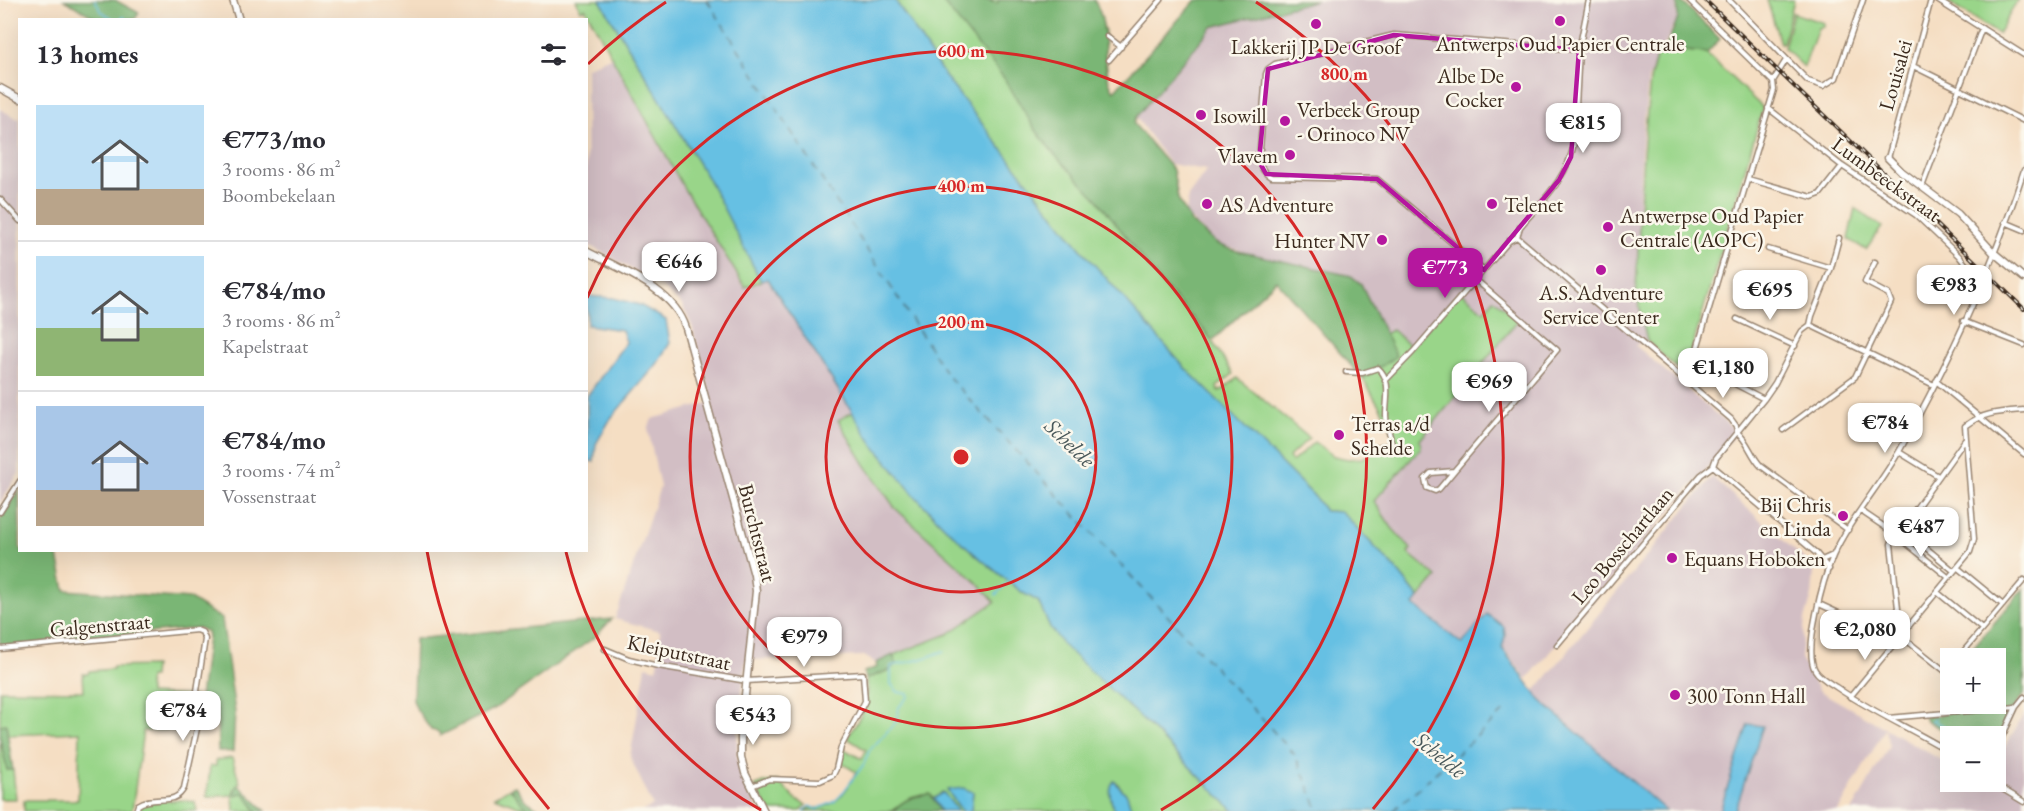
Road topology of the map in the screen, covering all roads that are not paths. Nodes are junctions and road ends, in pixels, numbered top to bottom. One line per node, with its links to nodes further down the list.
1 (233, 0): 9 (main road)
2 (1161, 0): 12 (street)
3 (1589, 0): 13 (street)
4 (1689, 0): 18 (street)
5 (1730, 0): 16 (street)
6 (1863, 0): 16 (street)
7 (1931, 0): 17 (street, Louisalei)
8 (1937, 0): 10 (street)
9 (238, 18)
10 (1982, 28): 14 (street); 20 (street)
11 (1107, 36): 12 (street)
12 (1121, 47): 15 (street)
13 (1580, 50): 33 (street); 40 (street)
14 (2024, 55)
15 (1109, 60)
16 (1786, 60): 18 (street)
17 (1913, 66): 20 (street); 24 (street, Louisalei)
18 (1773, 81): 22 (street)
19 (0, 88): 21 (main road)
20 (1959, 90): 23 (street); 28 (street)
21 (18, 98)
22 (1768, 108): 25 (street, Lumbeeckstraat); 27 (street)
23 (2024, 122)
24 (1888, 158): 28 (main road)
25 (1842, 166): 27 (street); 43 (street, Lumbeeckstraat)
26 (2024, 170): 31 (street)
27 (1748, 179): 53 (street)
28 (1921, 188): 37 (main road)
29 (0, 199): 30 (street)
30 (18, 219)
31 (2005, 222): 32 (street); 37 (street)
32 (2024, 230)
33 (1517, 237): 40 (street); 57 (street)
34 (1839, 238): 39 (street, Leo Bosschartlaan)
35 (1768, 249): 39 (street)
36 (588, 252): 87 (main road, Burchtstraat)
37 (1993, 252): 41 (main road); 43 (street)
38 (1875, 262): 49 (street)
39 (1831, 268): 46 (street, Leo Bosschartlaan)
40 (1484, 270): 42 (street)
41 (2024, 279)
42 (1476, 280): 51 (street); 63 (street)
43 (1982, 282): 45 (street)
44 (1737, 319): 48 (street)
45 (1964, 321): 47 (street); 52 (street)
46 (1810, 325): 48 (street, Leo Bosschartlaan); 49 (street)
47 (2024, 345)
48 (1795, 346): 53 (street, Leo Bosschartlaan)
49 (1867, 352): 52 (street); 56 (street)
50 (1346, 372): 51 (street)
51 (1385, 381): 59 (street)
52 (1935, 383): 55 (street); 60 (street)
53 (1764, 399): 57 (street, Leo Bosschartlaan)
54 (2024, 410): 55 (street)
55 (1978, 416): 58 (street); 61 (street)
56 (1783, 430)
57 (1737, 432): 62 (street, Leo Bosschartlaan); 69 (street)
58 (1965, 440): 64 (street); 74 (street)
59 (1377, 447)
60 (1899, 452): 64 (street); 66 (street)
61 (2024, 454)
62 (1713, 466): 72 (street); 82 (street, Leo Bosschartlaan)
63 (1454, 471): 63 (street)
64 (1938, 476): 68 (street)
65 (18, 484): 67 (street)
66 (1861, 511): 69 (street); 70 (street)
67 (0, 512)
68 (1902, 528): 70 (street); 74 (street)
69 (1848, 530): 71 (street)
70 (1895, 534): 75 (street); 81 (street)
71 (1833, 555): 72 (street); 73 (street)
72 (1822, 560): 73 (street)
73 (1829, 569): 78 (street)
74 (1956, 569): 75 (street); 79 (street)
75 (1948, 577): 77 (street)
76 (2024, 580): 79 (street)
77 (1937, 592): 80 (street); 81 (street)
78 (1819, 604): 81 (street); 88 (street)
79 (2003, 605): 80 (street)
80 (1982, 629): 83 (street)
81 (1899, 638): 86 (street); 88 (street)
82 (1557, 645)
83 (1966, 648)
84 (0, 649): 97 (street, Galgenstraat)
85 (605, 649): 87 (street, Kleiputstraat)
86 (1940, 666)
87 (747, 681): 94 (main road, Burchtstraat); 94 (street, Kleiputstraat)
88 (1850, 697): 91 (street)
89 (2024, 697): 90 (street)
90 (2016, 707): 91 (street); 92 (street)
91 (1887, 718): 93 (street)
92 (2006, 729)
93 (1940, 747)
94 (752, 786): 98 (main road, Burchtstraat)
95 (2006, 791): 96 (street)
96 (2024, 802)
97 (136, 811)
98 (764, 811)

